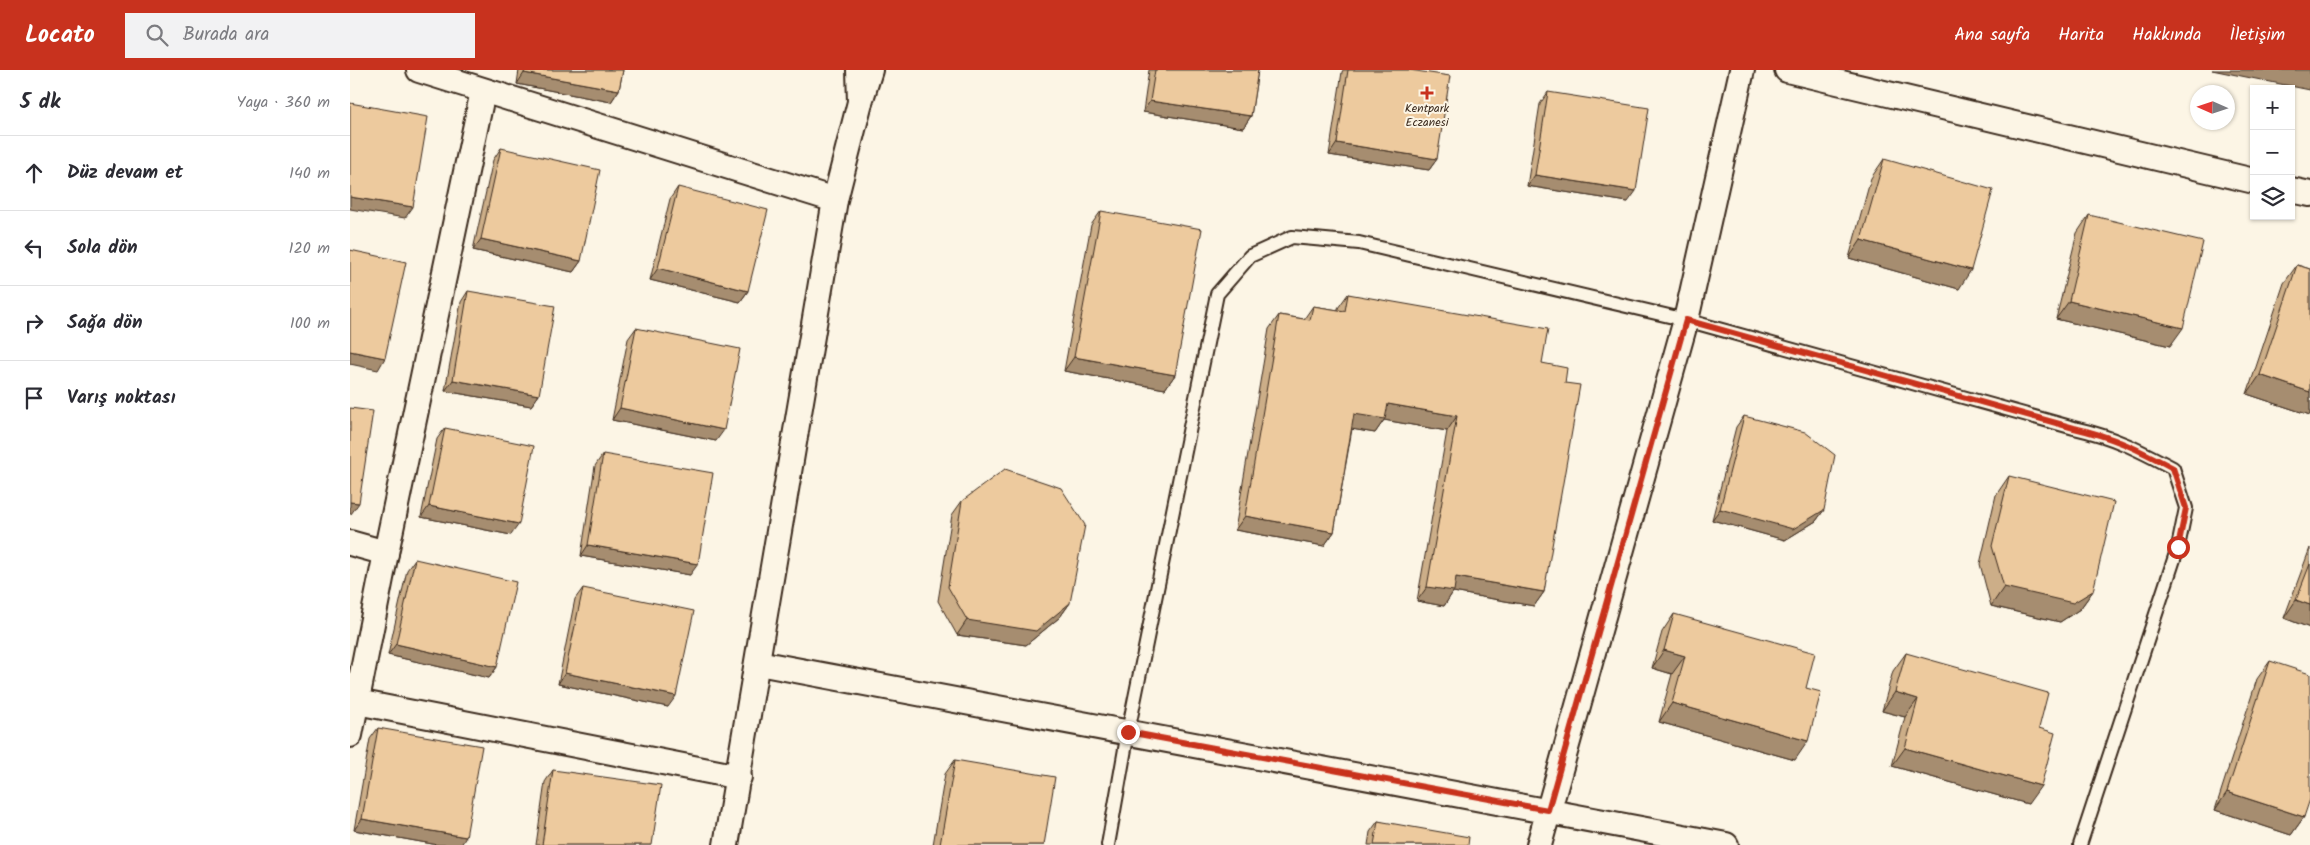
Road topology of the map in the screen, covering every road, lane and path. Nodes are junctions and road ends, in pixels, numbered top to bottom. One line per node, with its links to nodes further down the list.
1 (419, 70): 6 (street)
2 (859, 70): 7 (street)
3 (870, 70): 7 (street)
4 (1742, 70): 12 (street)
5 (1787, 70): 8 (street)
6 (483, 91): 11 (street); 14 (street)
7 (860, 102): 11 (street)
8 (2250, 180)
9 (2295, 191): 10 (street)
10 (2310, 194)
11 (835, 200): 15 (street)
12 (1686, 320): 17 (lane); 20 (street); 25 (lane)
13 (350, 543): 14 (street)
14 (386, 553): 16 (street)
15 (758, 662): 17 (street); 19 (street)
16 (357, 702): 18 (street); 19 (street)
17 (1128, 732): 20 (street); 22 (lane)
18 (350, 735)
19 (739, 777): 21 (street)
20 (1548, 810): 23 (street); 24 (street)
21 (726, 845)
22 (1108, 845)
23 (1539, 845)
24 (1726, 845)
25 (2080, 845)

